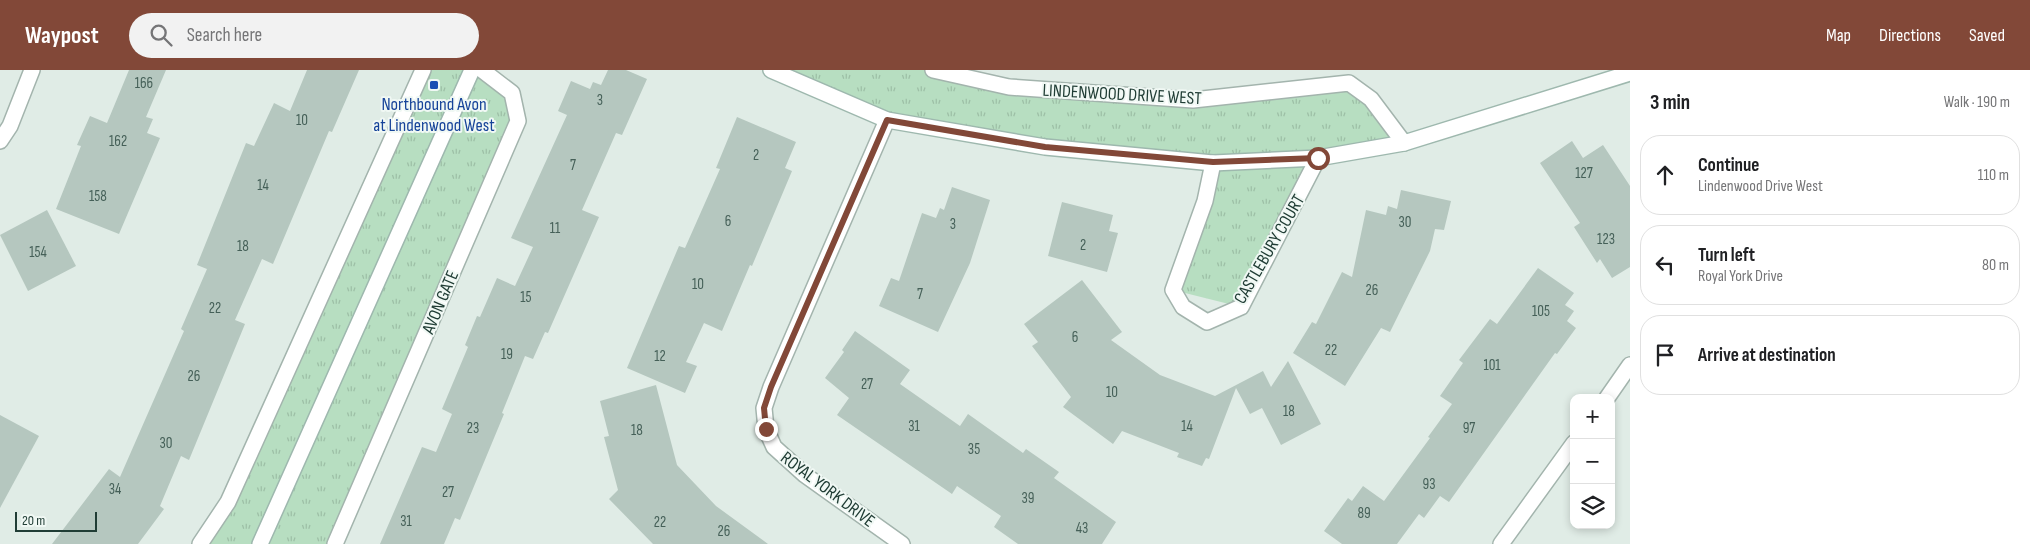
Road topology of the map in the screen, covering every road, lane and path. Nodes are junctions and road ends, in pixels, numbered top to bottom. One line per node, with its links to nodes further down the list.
1 (32, 70): 9 (street)
2 (422, 70): 16 (street)
3 (472, 70): 17 (street)
4 (482, 70): 18 (street, AVON GATE)
5 (771, 70): 8 (street)
6 (933, 70): 10 (street, LINDENWOOD DRIVE WEST)
7 (1630, 73): 10 (street)
8 (887, 120): 12 (street); 19 (street, ROYAL YORK DRIVE)
9 (0, 141)
10 (1404, 143): 11 (street)
11 (1318, 158): 12 (street); 12 (street, CASTLEBURY COURT)
12 (1213, 162)
13 (1630, 365): 14 (street)
14 (1610, 394)
15 (1570, 449): 20 (street)
16 (200, 544)
17 (260, 544)
18 (335, 544)
19 (902, 544)
20 (1501, 544)

